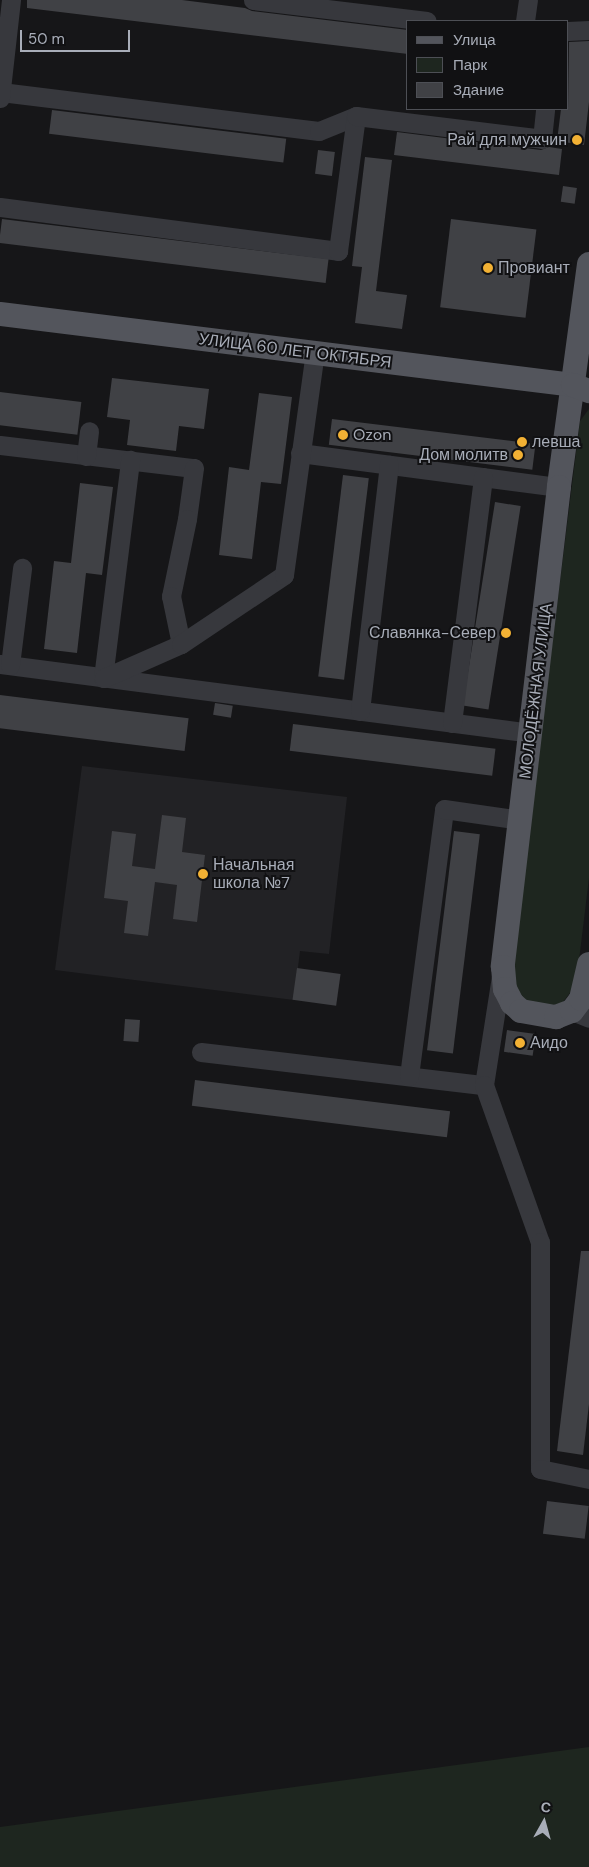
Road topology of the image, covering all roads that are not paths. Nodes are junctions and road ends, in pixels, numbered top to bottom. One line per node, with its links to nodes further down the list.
1 (11, 0): 8 (street)
2 (253, 0): 4 (street)
3 (528, 0): 5 (street)
4 (419, 20)
5 (525, 20)
6 (589, 30): 7 (street)
7 (569, 31)
8 (0, 95): 10 (street)
9 (545, 110): 10 (street)
10 (356, 116): 11 (street)
11 (0, 207)
12 (589, 264): 15 (main road, МОЛОДЁЖНАЯ УЛИЦА)
13 (0, 314): 14 (main road, УЛИЦА 60 ЛЕТ ОКТЯБРЯ)
14 (314, 354): 15 (main road, УЛИЦА 60 ЛЕТ ОКТЯБРЯ); 18 (street)
15 (581, 388): 23 (main road, МОЛОДЁЖНАЯ УЛИЦА)
16 (89, 431): 19 (street)
17 (0, 445): 19 (street)
18 (300, 453): 21 (street); 25 (street)
19 (86, 456): 20 (street)
20 (130, 460): 25 (street); 27 (street)
21 (389, 465): 22 (street); 28 (street)
22 (483, 477): 23 (street); 29 (street)
23 (559, 487): 30 (main road, МОЛОДЁЖНАЯ УЛИЦА)
24 (22, 568): 26 (street)
25 (181, 644): 27 (street)
26 (5, 665): 27 (street)
27 (103, 678): 28 (street)
28 (360, 711): 29 (street)
29 (452, 723): 30 (street)
30 (531, 733): 31 (main road, МОЛОДЁЖНАЯ УЛИЦА)
31 (520, 820): 33 (main road, МОЛОДЁЖНАЯ УЛИЦА); 36 (street)
32 (589, 964): 34 (main road, МОЛОДЁЖНАЯ УЛИЦА)
33 (503, 967): 34 (main road, МОЛОДЁЖНАЯ УЛИЦА); 37 (street)
34 (580, 1014)
35 (202, 1052): 36 (street)
36 (409, 1076): 37 (street)
37 (484, 1085): 38 (street)
38 (589, 1480)

